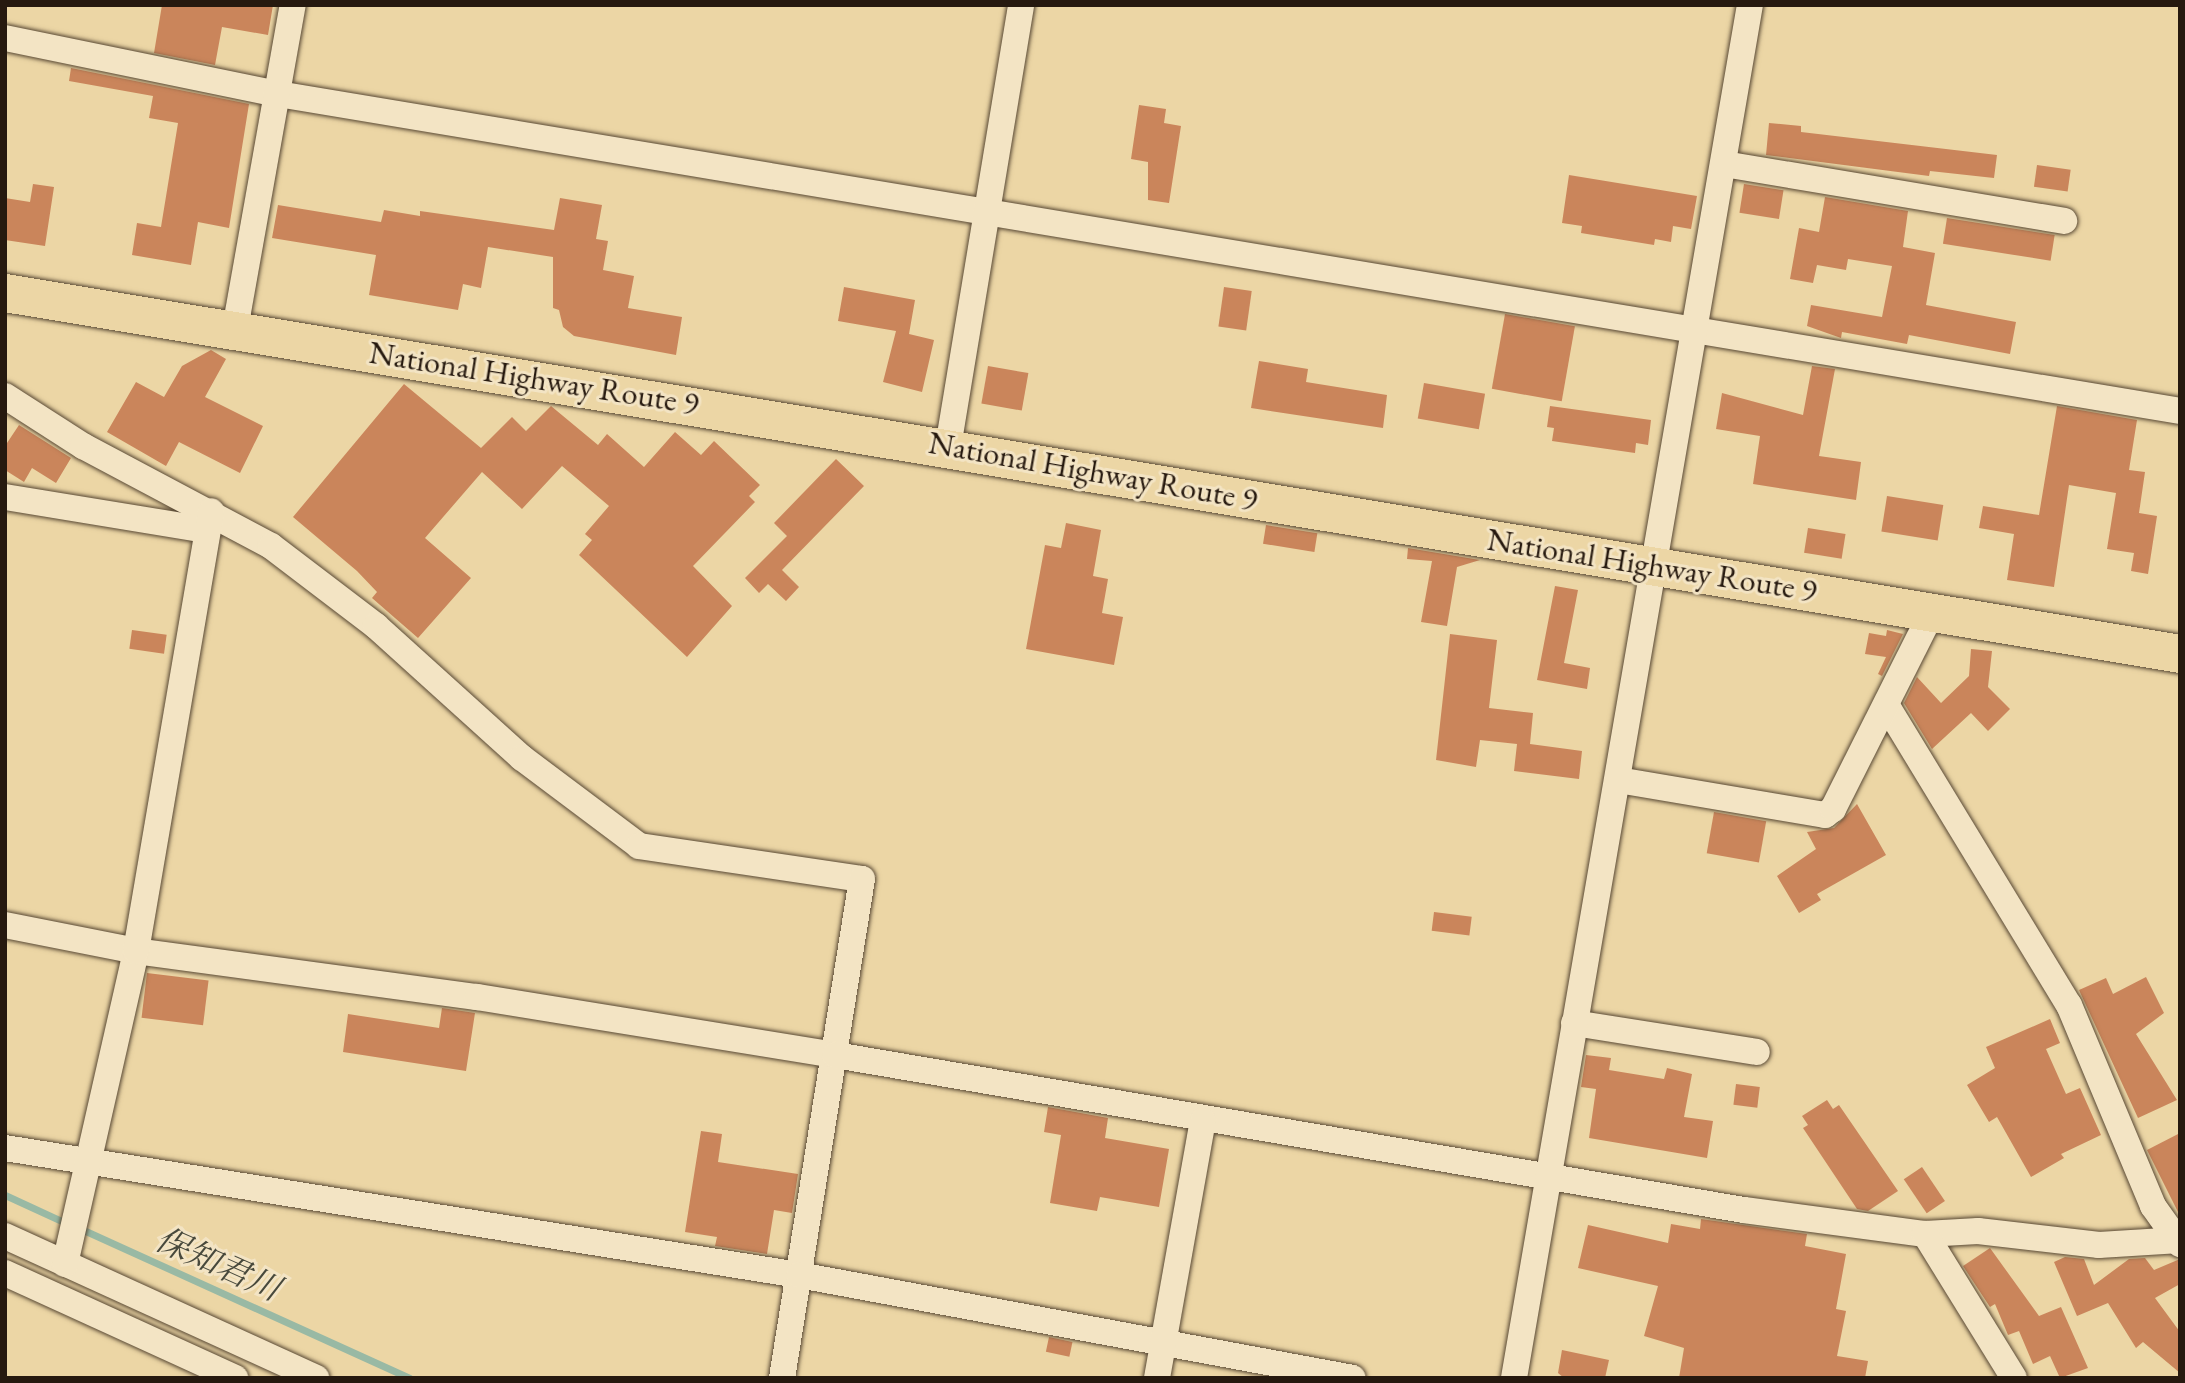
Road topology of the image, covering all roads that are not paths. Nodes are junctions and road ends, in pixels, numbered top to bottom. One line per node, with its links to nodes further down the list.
1 (293, 5): 5 (street)
2 (1021, 5): 7 (street)
3 (1750, 5): 6 (street)
4 (5, 38): 5 (street)
5 (278, 94): 7 (street); 10 (street)
6 (1724, 164): 8 (street); 11 (street)
7 (989, 211): 11 (street); 14 (street)
8 (2064, 221)
9 (5, 293): 10 (highway, National Highway Route 9)
10 (235, 328): 14 (highway, National Highway Route 9)
11 (1696, 329): 13 (street); 17 (street)
12 (5, 396): 16 (street)
13 (2180, 411)
14 (948, 447): 17 (highway, National Highway Route 9)
15 (5, 497): 16 (street)
16 (209, 521): 23 (street); 26 (street)
17 (1657, 566): 18 (highway, National Highway Route 9); 21 (street)
18 (1933, 612): 19 (highway, National Highway Route 9); 20 (street)
19 (2180, 654)
20 (1887, 706): 21 (street); 33 (street)
21 (1618, 780): 24 (street)
22 (5, 925): 23 (street)
23 (136, 951): 26 (street); 29 (street)
24 (1574, 1023): 25 (street); 30 (street)
25 (1757, 1052)
26 (835, 1055): 27 (street); 36 (street)
27 (1203, 1121): 30 (street); 37 (street)
28 (5, 1148): 29 (street)
29 (90, 1162): 34 (street); 36 (street)
30 (1545, 1178): 31 (street); 43 (street)
31 (1925, 1234): 33 (street); 44 (street)
32 (5, 1236): 34 (street)
33 (2177, 1242)
34 (65, 1264): 39 (street)
35 (5, 1273): 38 (street)
36 (799, 1275): 37 (street); 40 (street)
37 (1163, 1343): 41 (street); 42 (street)
38 (235, 1378)
39 (316, 1378)
40 (782, 1378)
41 (1157, 1378)
42 (1353, 1378)
43 (1514, 1378)
44 (2014, 1378)

